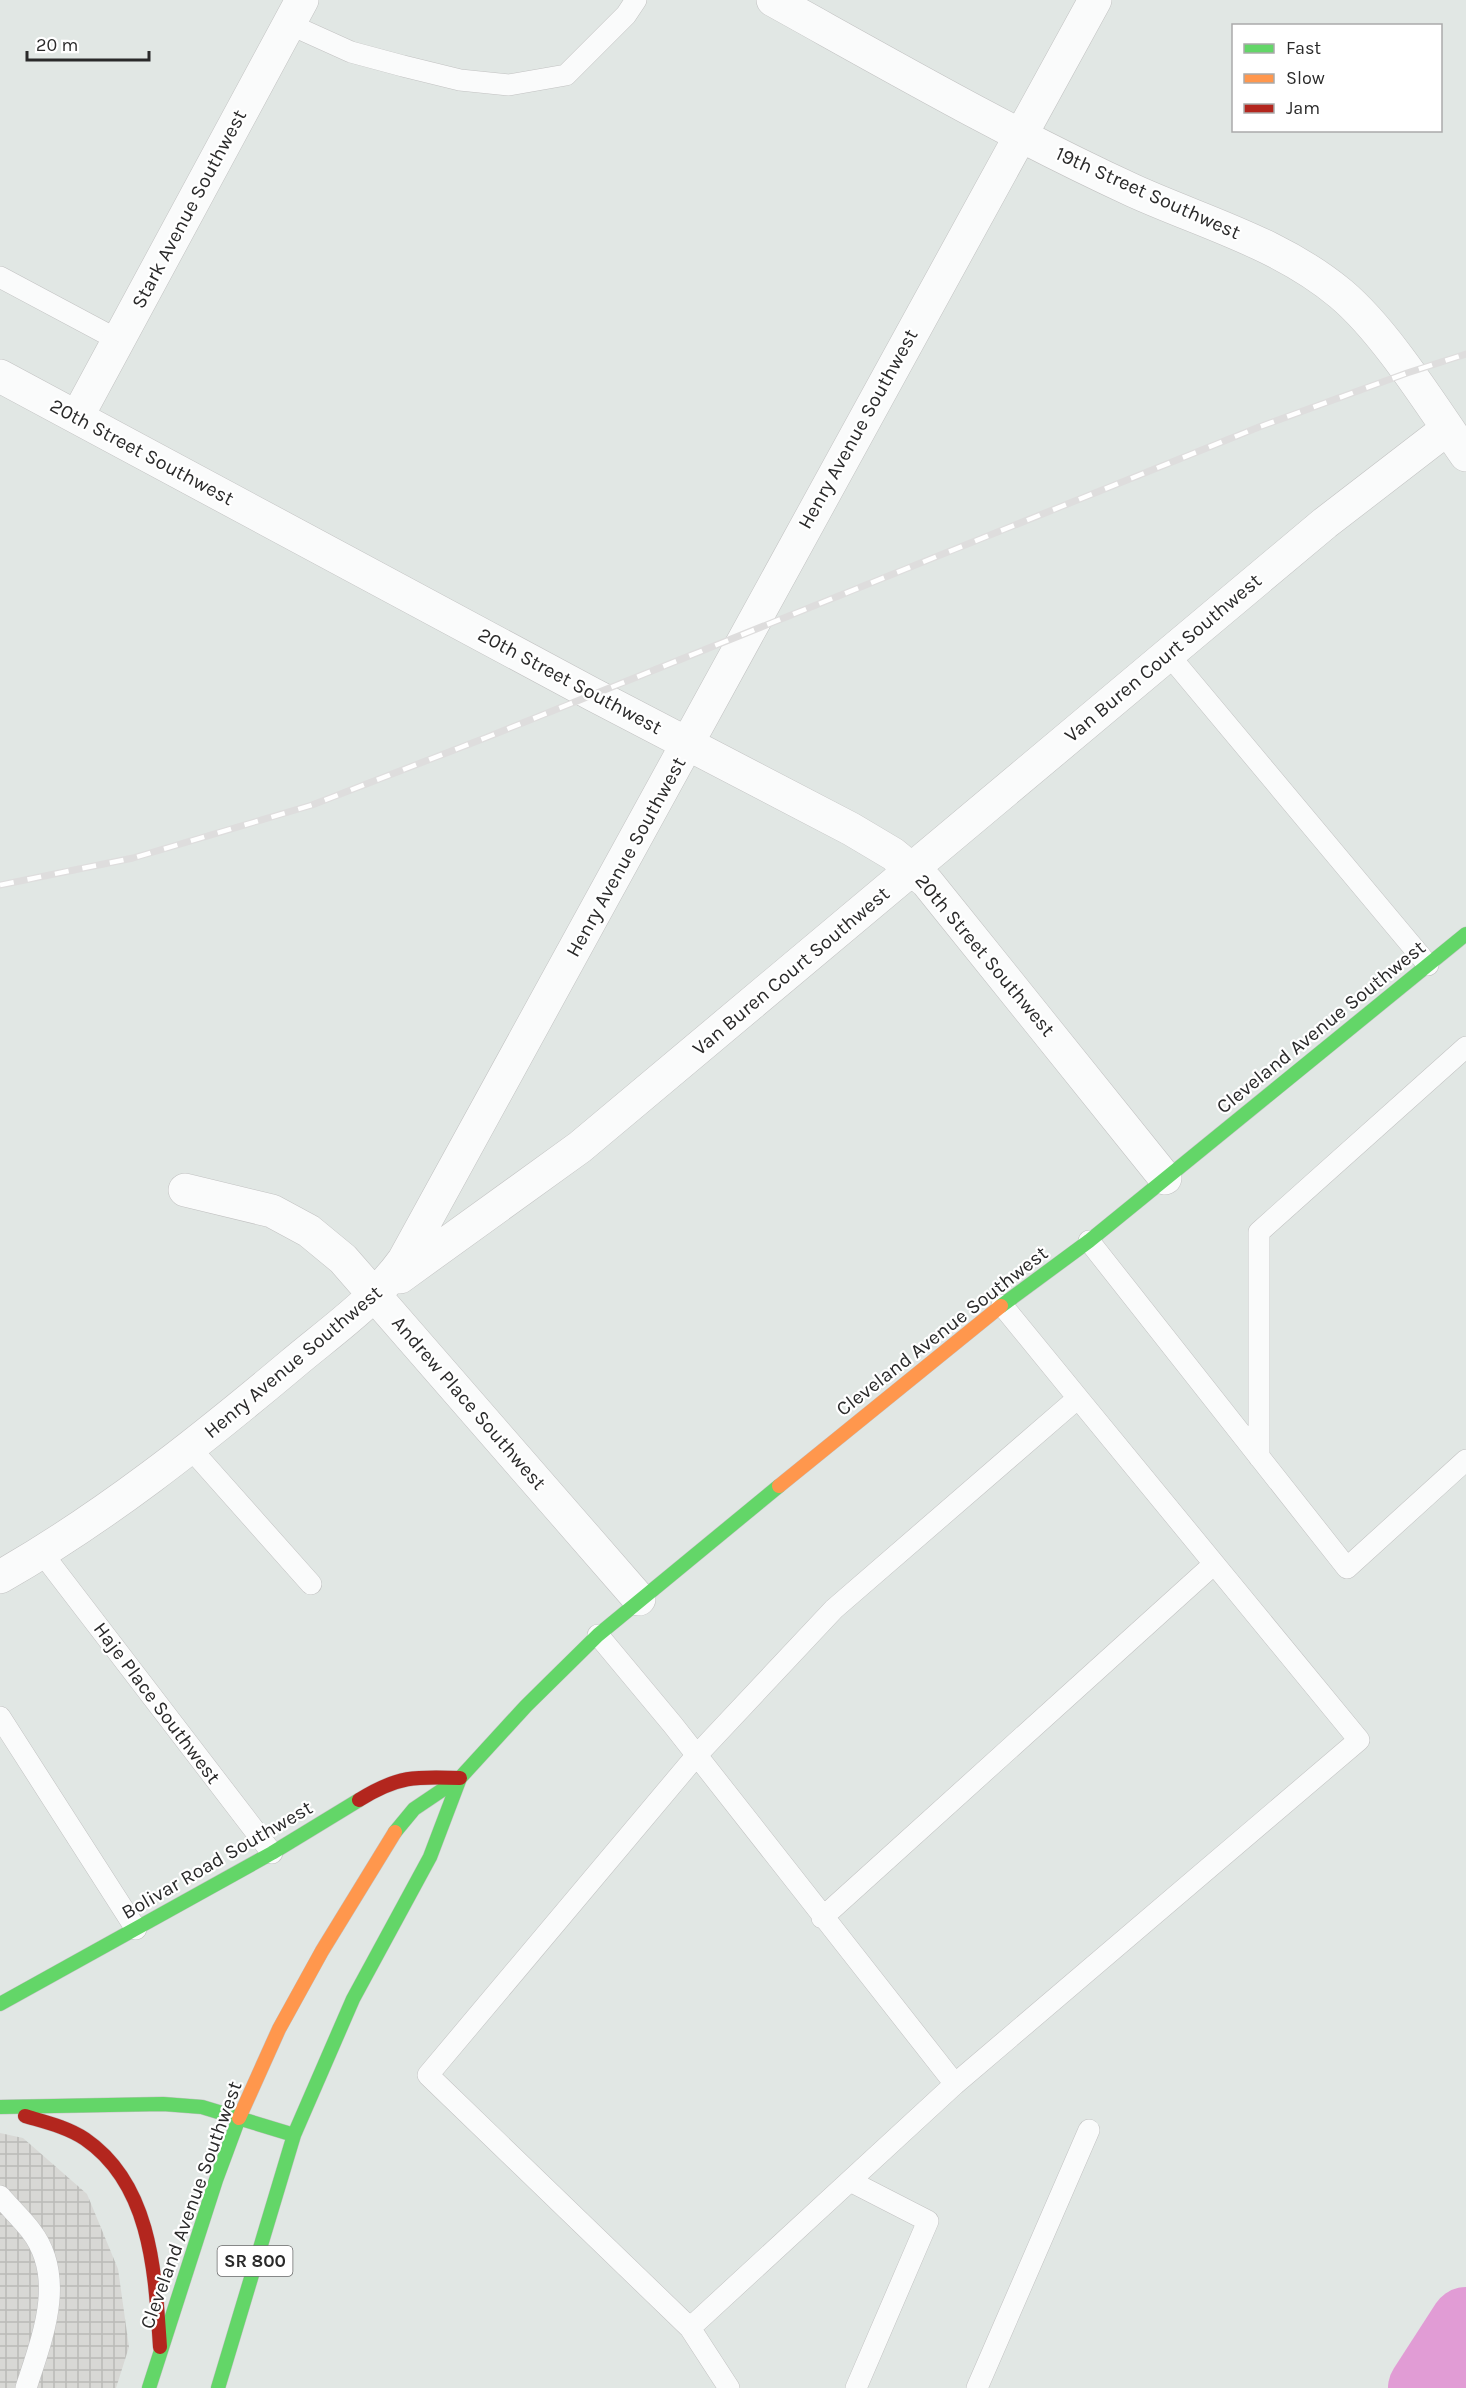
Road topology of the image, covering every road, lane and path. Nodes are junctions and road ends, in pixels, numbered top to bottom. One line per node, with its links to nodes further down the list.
1 (636, 0): 4 (lane)
2 (773, 0): 5 (street, 19th Street Southwest)
3 (1095, 0): 5 (street, Henry Avenue Southwest)
4 (295, 12): 7 (street, Stark Avenue Southwest)
5 (1022, 136): 10 (street, 19th Street Southwest); 13 (street, Henry Avenue Southwest)
6 (0, 277): 7 (lane)
7 (118, 340): 9 (street, Stark Avenue Southwest)
8 (0, 376): 9 (street, 20th Street Southwest)
9 (77, 417): 13 (street, 20th Street Southwest)
10 (1447, 429): 11 (street, 19th Street Southwest); 12 (street, Van Buren Court Southwest)
11 (1466, 455)
12 (1168, 654): 14 (street, Van Buren Court Southwest); 16 (lane)
13 (688, 743): 14 (street, 20th Street Southwest); 21 (street, Henry Avenue Southwest)
14 (913, 869): 18 (street, 20th Street Southwest); 21 (street, Van Buren Court Southwest)
15 (1466, 934): 16 (main road, Cleveland Avenue Southwest)
16 (1428, 965): 18 (main road, Cleveland Avenue Southwest)
17 (1466, 1047): 25 (lane)
18 (1166, 1178): 20 (main road, Cleveland Avenue Southwest)
19 (185, 1190): 21 (street, Andrew Place Southwest)
20 (1089, 1241): 22 (main road, Cleveland Avenue Southwest); 25 (lane)
21 (375, 1294): 24 (street, Henry Avenue Southwest); 31 (street, Andrew Place Southwest)
22 (1002, 1305): 23 (lane); 31 (main road, Cleveland Avenue Southwest)
23 (1078, 1398): 28 (lane); 34 (lane)
24 (191, 1449): 27 (street, Henry Avenue Southwest); 30 (lane)
25 (1259, 1457): 26 (lane)
26 (1466, 1460)
27 (42, 1553): 29 (street, Henry Avenue Southwest); 36 (lane, Haje Place Southwest)
28 (1214, 1564): 37 (lane); 40 (lane)
29 (0, 1577)
30 (311, 1584)
31 (639, 1599): 32 (main road, Cleveland Avenue Southwest)
32 (598, 1635): 34 (lane); 35 (main road, Cleveland Avenue Southwest)
33 (0, 1717): 38 (lane)
34 (696, 1756): 37 (lane); 47 (lane)
35 (460, 1778): 36 (main road, Bolivar Road Southwest); 42 (main road, Cleveland Avenue Southwest); 44 (main road, Cleveland Avenue Southwest)
36 (272, 1853): 38 (main road, Bolivar Road Southwest)
37 (822, 1918): 40 (lane)
38 (136, 1929): 39 (main road, Bolivar Road Southwest)
39 (0, 2004)
40 (955, 2084): 45 (lane)
41 (0, 2108): 42 (main road); 48 (main road)
42 (239, 2118): 44 (main road); 48 (main road, Cleveland Avenue Southwest)
43 (1089, 2130): 54 (lane)
44 (294, 2135): 51 (main road, Cleveland Avenue Southwest / SR 800)
45 (850, 2181): 47 (lane); 53 (lane)
46 (0, 2196): 49 (lane)
47 (690, 2328): 52 (lane)
48 (160, 2347): 50 (main road, Cleveland Avenue Southwest)
49 (26, 2388)
50 (149, 2388)
51 (218, 2388)
52 (729, 2388)
53 (856, 2388)
54 (977, 2388)

